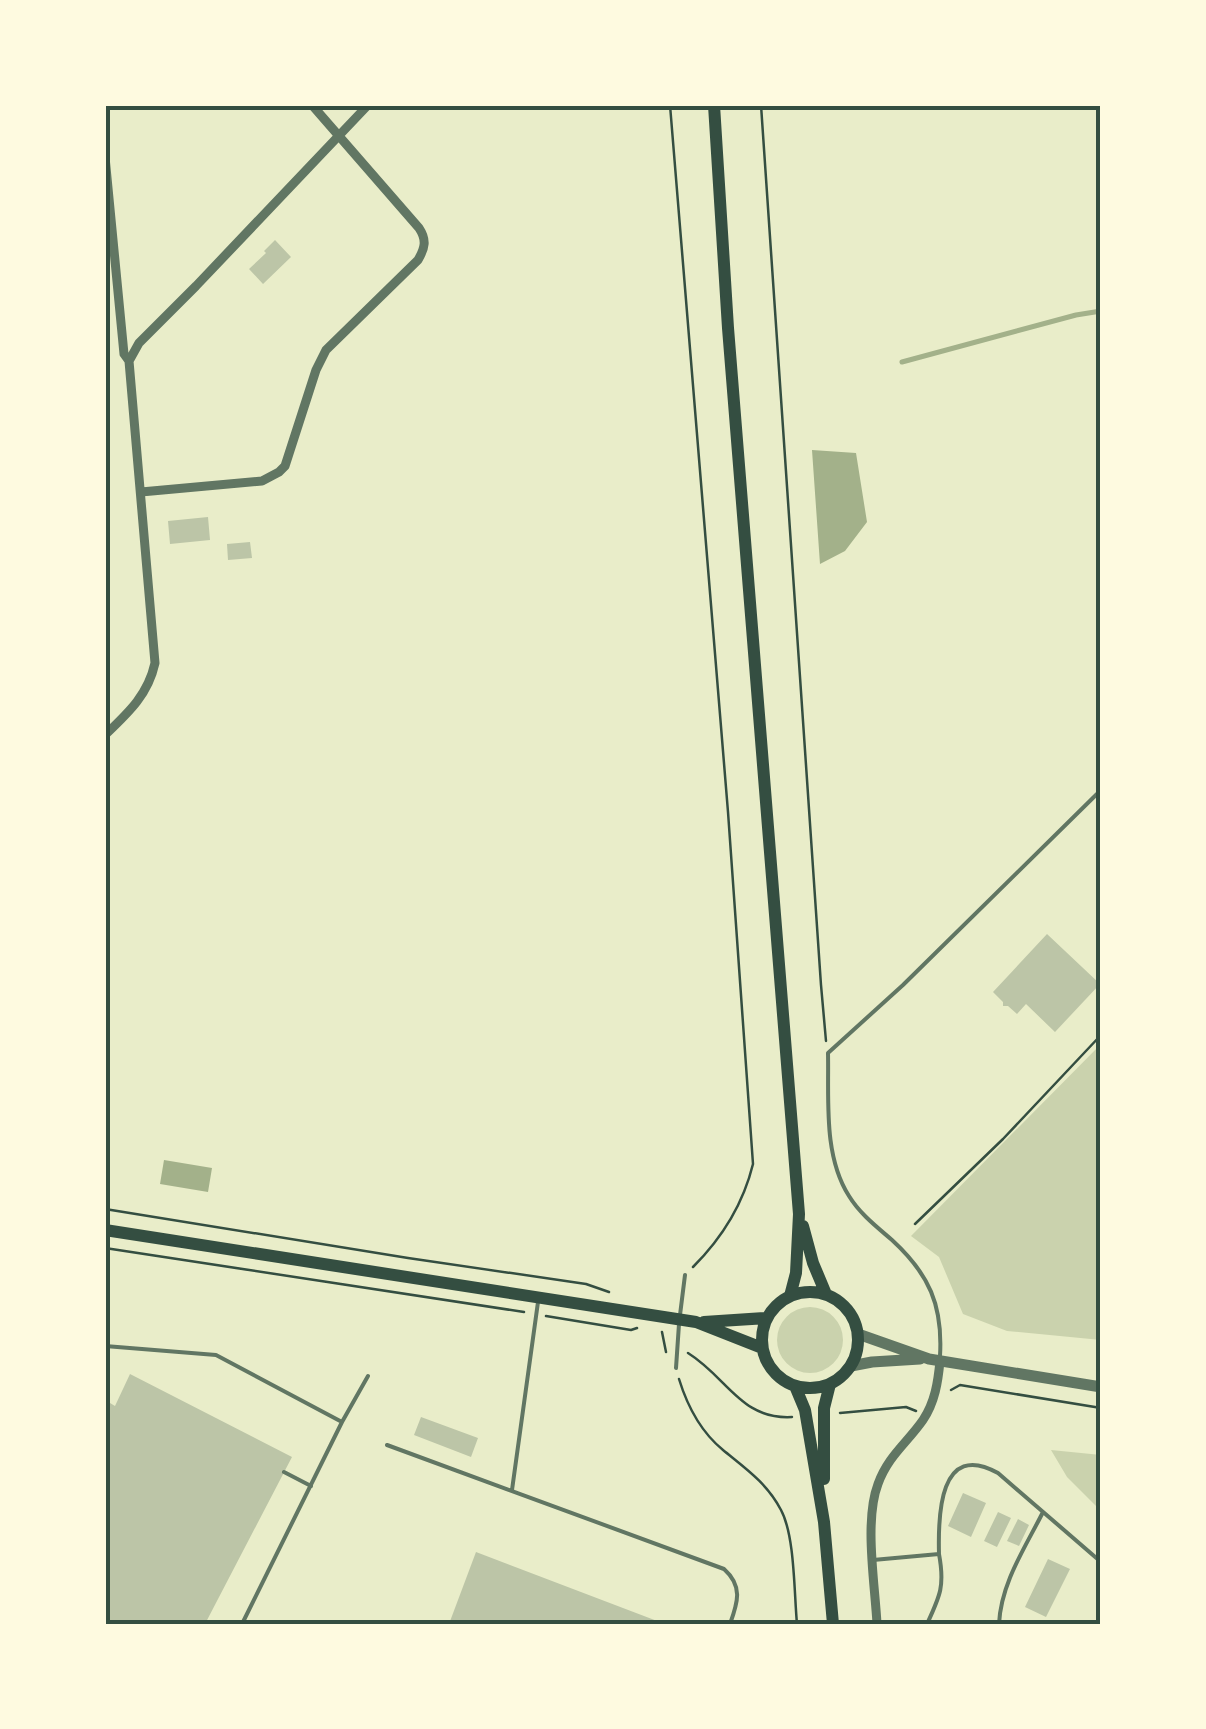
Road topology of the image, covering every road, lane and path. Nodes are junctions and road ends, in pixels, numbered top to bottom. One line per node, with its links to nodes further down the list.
1 (312, 105): 6 (street)
2 (368, 105): 6 (street)
3 (670, 105): 19 (path)
4 (714, 105): 15 (main road)
5 (761, 105): 13 (path)
6 (336, 136): 8 (street); 9 (street)
7 (105, 157): 8 (street)
8 (129, 361): 9 (street)
9 (141, 492): 10 (street)
10 (105, 734)
11 (1101, 790): 13 (lane)
12 (1101, 1035): 16 (path)
13 (828, 1053): 33 (lane)
14 (105, 1209): 25 (path)
15 (799, 1214): 20 (main road); 21 (main road)
16 (915, 1224)
17 (105, 1230): 22 (main road)
18 (105, 1248): 23 (path)
19 (685, 1275): 26 (lane)
20 (826, 1294): 21 (main road); 29 (main road)
21 (790, 1296): 24 (main road)
22 (539, 1297): 23 (lane); 25 (main road)
23 (537, 1314): 25 (path); 49 (lane)
24 (766, 1318): 27 (main road); 31 (main road)
25 (641, 1319): 26 (main road)
26 (679, 1319): 27 (main road); 32 (lane)
27 (696, 1322): 31 (main road)
28 (657, 1328): 32 (path)
29 (858, 1334): 33 (street); 34 (main road)
30 (105, 1346): 45 (lane)
31 (762, 1348): 38 (main road)
32 (676, 1351): 35 (lane); 43 (path)
33 (934, 1360): 34 (street); 39 (street); 44 (street)
34 (850, 1366): 37 (main road)
35 (676, 1368): 57 (path)
36 (368, 1376): 45 (lane)
37 (830, 1384): 38 (main road); 42 (main road)
38 (795, 1386): 43 (main road)
39 (1101, 1387)
40 (948, 1394): 41 (path)
41 (1101, 1408)
42 (824, 1414): 44 (path); 51 (main road)
43 (806, 1416): 51 (main road)
44 (925, 1416): 53 (street)
45 (342, 1422): 48 (lane)
46 (386, 1445): 49 (lane)
47 (284, 1472): 48 (lane)
48 (311, 1486): 55 (lane)
49 (512, 1490): 56 (lane)
50 (1043, 1512): 52 (lane); 54 (lane); 61 (lane)
51 (824, 1522): 58 (main road)
52 (940, 1554): 53 (lane); 60 (lane)
53 (873, 1560): 59 (street)
54 (1101, 1562)
55 (242, 1624)
56 (730, 1624)
57 (797, 1624)
58 (833, 1624)
59 (878, 1624)
60 (927, 1624)
61 (999, 1624)

